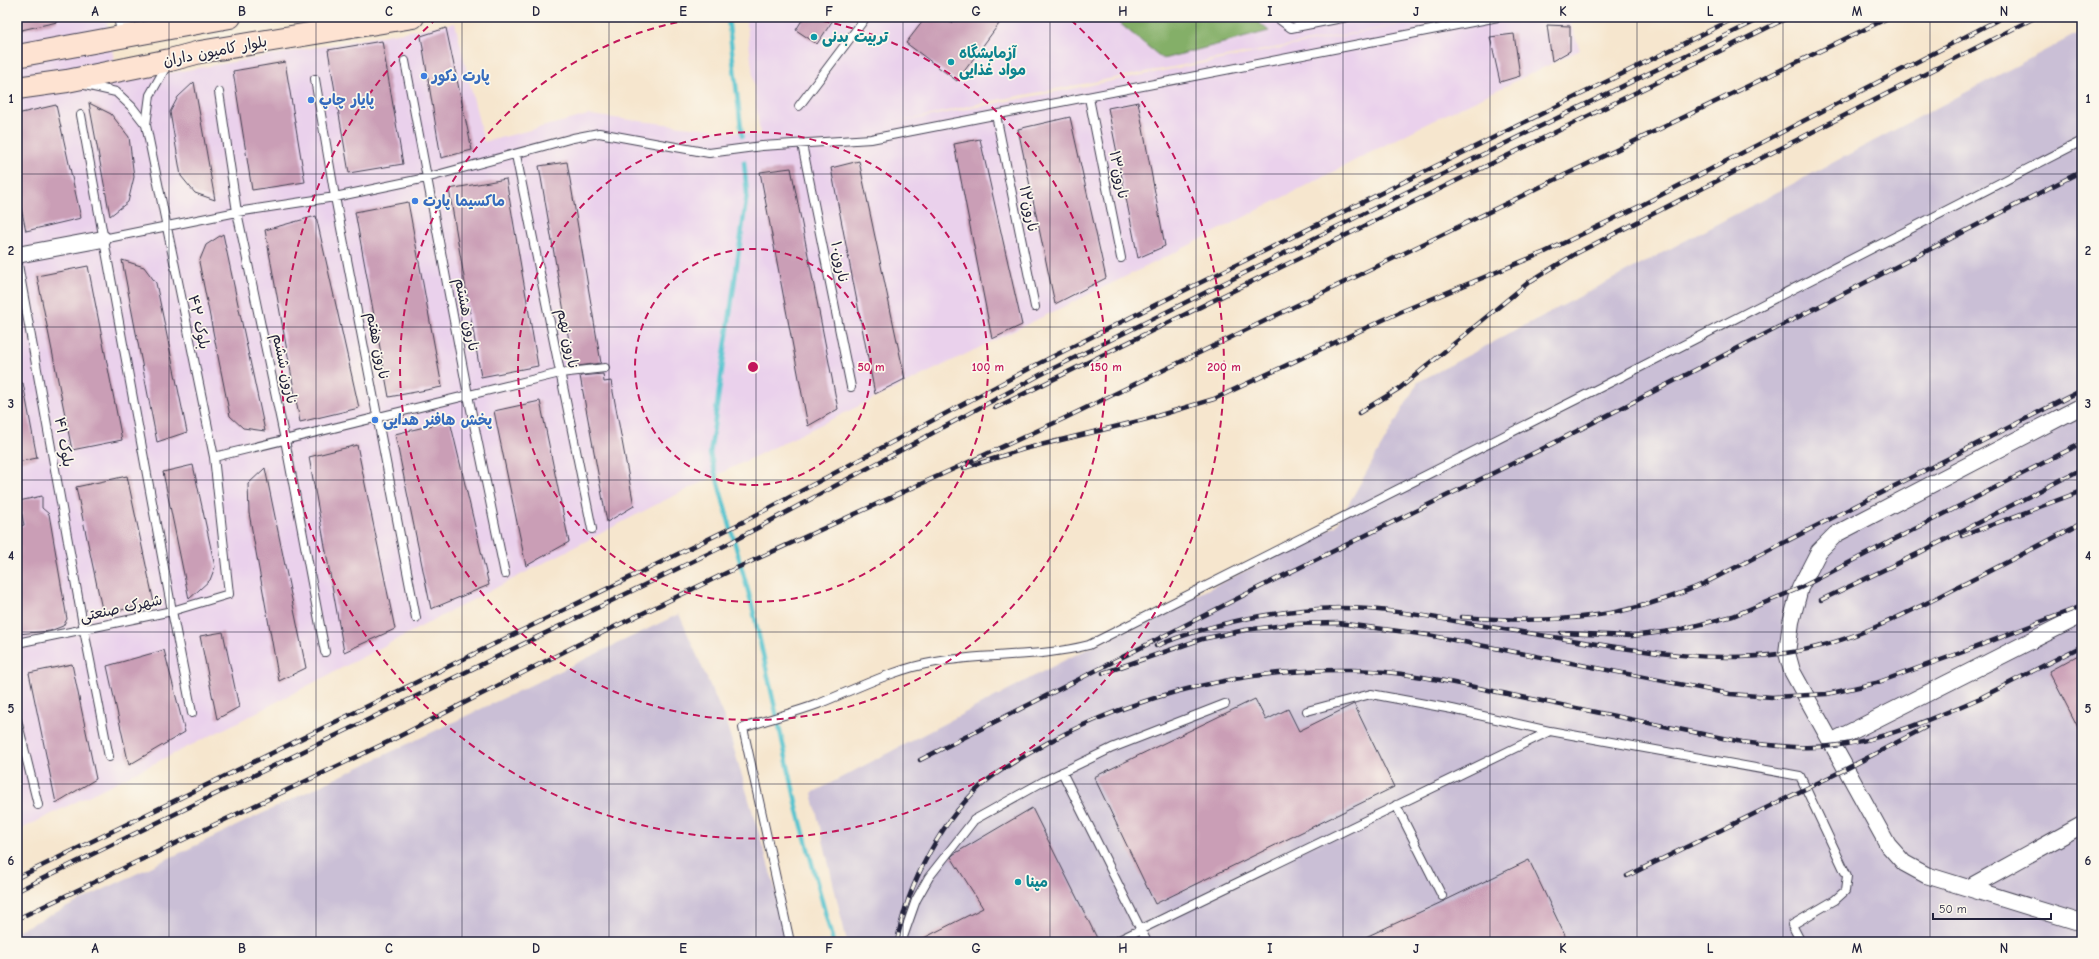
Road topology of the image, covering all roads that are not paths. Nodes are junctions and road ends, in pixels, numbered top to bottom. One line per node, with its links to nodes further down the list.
1 (230, 17): 7 (main road, بلوار کامیون داران)
2 (413, 17): 9 (main road, بلوار کامیون داران)
3 (866, 17): 16 (lane)
4 (1276, 17): 5 (lane)
5 (1347, 17)
6 (1498, 17): 15 (lane)
7 (124, 26): 8 (main road, بلوار کامیون داران)
8 (17, 56)
9 (170, 60): 12 (main road, بلوار کامیون داران); 19 (lane, بلوک ۴۲)
10 (405, 61): 23 (lane, نارون هشتم)
11 (315, 79): 24 (lane, نارون هفتم)
12 (67, 81): 13 (main road, بلوار کامیون داران); 19 (lane)
13 (17, 88)
14 (219, 92): 25 (lane, نارون ششم)
15 (1089, 98): 18 (lane); 29 (lane, نارون۱۳)
16 (799, 106)
17 (81, 115): 27 (lane)
18 (996, 116): 21 (lane); 31 (lane, نارون۱۲)
19 (146, 125): 26 (lane, بلوک ۴۲)
20 (2082, 141): 64 (lane)
21 (802, 144): 22 (lane); 34 (lane, نارون۱۰)
22 (516, 155): 23 (lane); 33 (lane, نارون نهم)
23 (426, 178): 24 (lane); 35 (lane, نارون هشتم)
24 (335, 196): 25 (lane); 37 (lane, نارون هفتم)
25 (237, 212): 26 (lane); 38 (lane, نارون ششم)
26 (165, 228): 27 (lane); 39 (lane, بلوک ۴۲)
27 (103, 239): 28 (street); 43 (lane)
28 (17, 255)
29 (1121, 258)
30 (17, 259): 46 (lane, بلوک ۴۱)
31 (1035, 307)
32 (605, 368): 33 (lane)
33 (560, 373): 35 (lane); 40 (lane, نارون نهم)
34 (851, 387)
35 (468, 396): 37 (lane); 41 (lane, نارون هشتم)
36 (2082, 406): 54 (street)
37 (377, 418): 38 (lane); 45 (lane, نارون هفتم)
38 (285, 440): 39 (lane); 48 (lane, نارون ششم)
39 (214, 458): 42 (lane, بلوک ۴۲)
40 (592, 529)
41 (505, 574)
42 (229, 594): 43 (lane, شهرک صنعتی)
43 (172, 611): 46 (lane, شهرک صنعتی); 51 (lane)
44 (2082, 616): 54 (street)
45 (416, 618)
46 (84, 630): 47 (lane, شهرک صنعتی); 55 (lane, بلوک ۴۱)
47 (17, 643)
48 (325, 652)
49 (1225, 704): 56 (lane)
50 (1307, 711): 53 (lane)
51 (192, 712)
52 (17, 720): 57 (lane)
53 (1549, 731): 58 (lane); 68 (lane)
54 (1831, 742): 60 (street)
55 (109, 757)
56 (1062, 772): 63 (lane); 65 (lane)
57 (38, 804)
58 (1396, 805): 61 (lane); 63 (lane)
59 (2082, 826): 60 (street)
60 (1968, 888): 62 (street)
61 (1442, 896)
62 (2082, 923)
63 (1141, 929): 66 (lane); 67 (lane)
64 (790, 942)
65 (904, 942)
66 (1120, 942)
67 (1147, 942)
68 (1801, 942)

